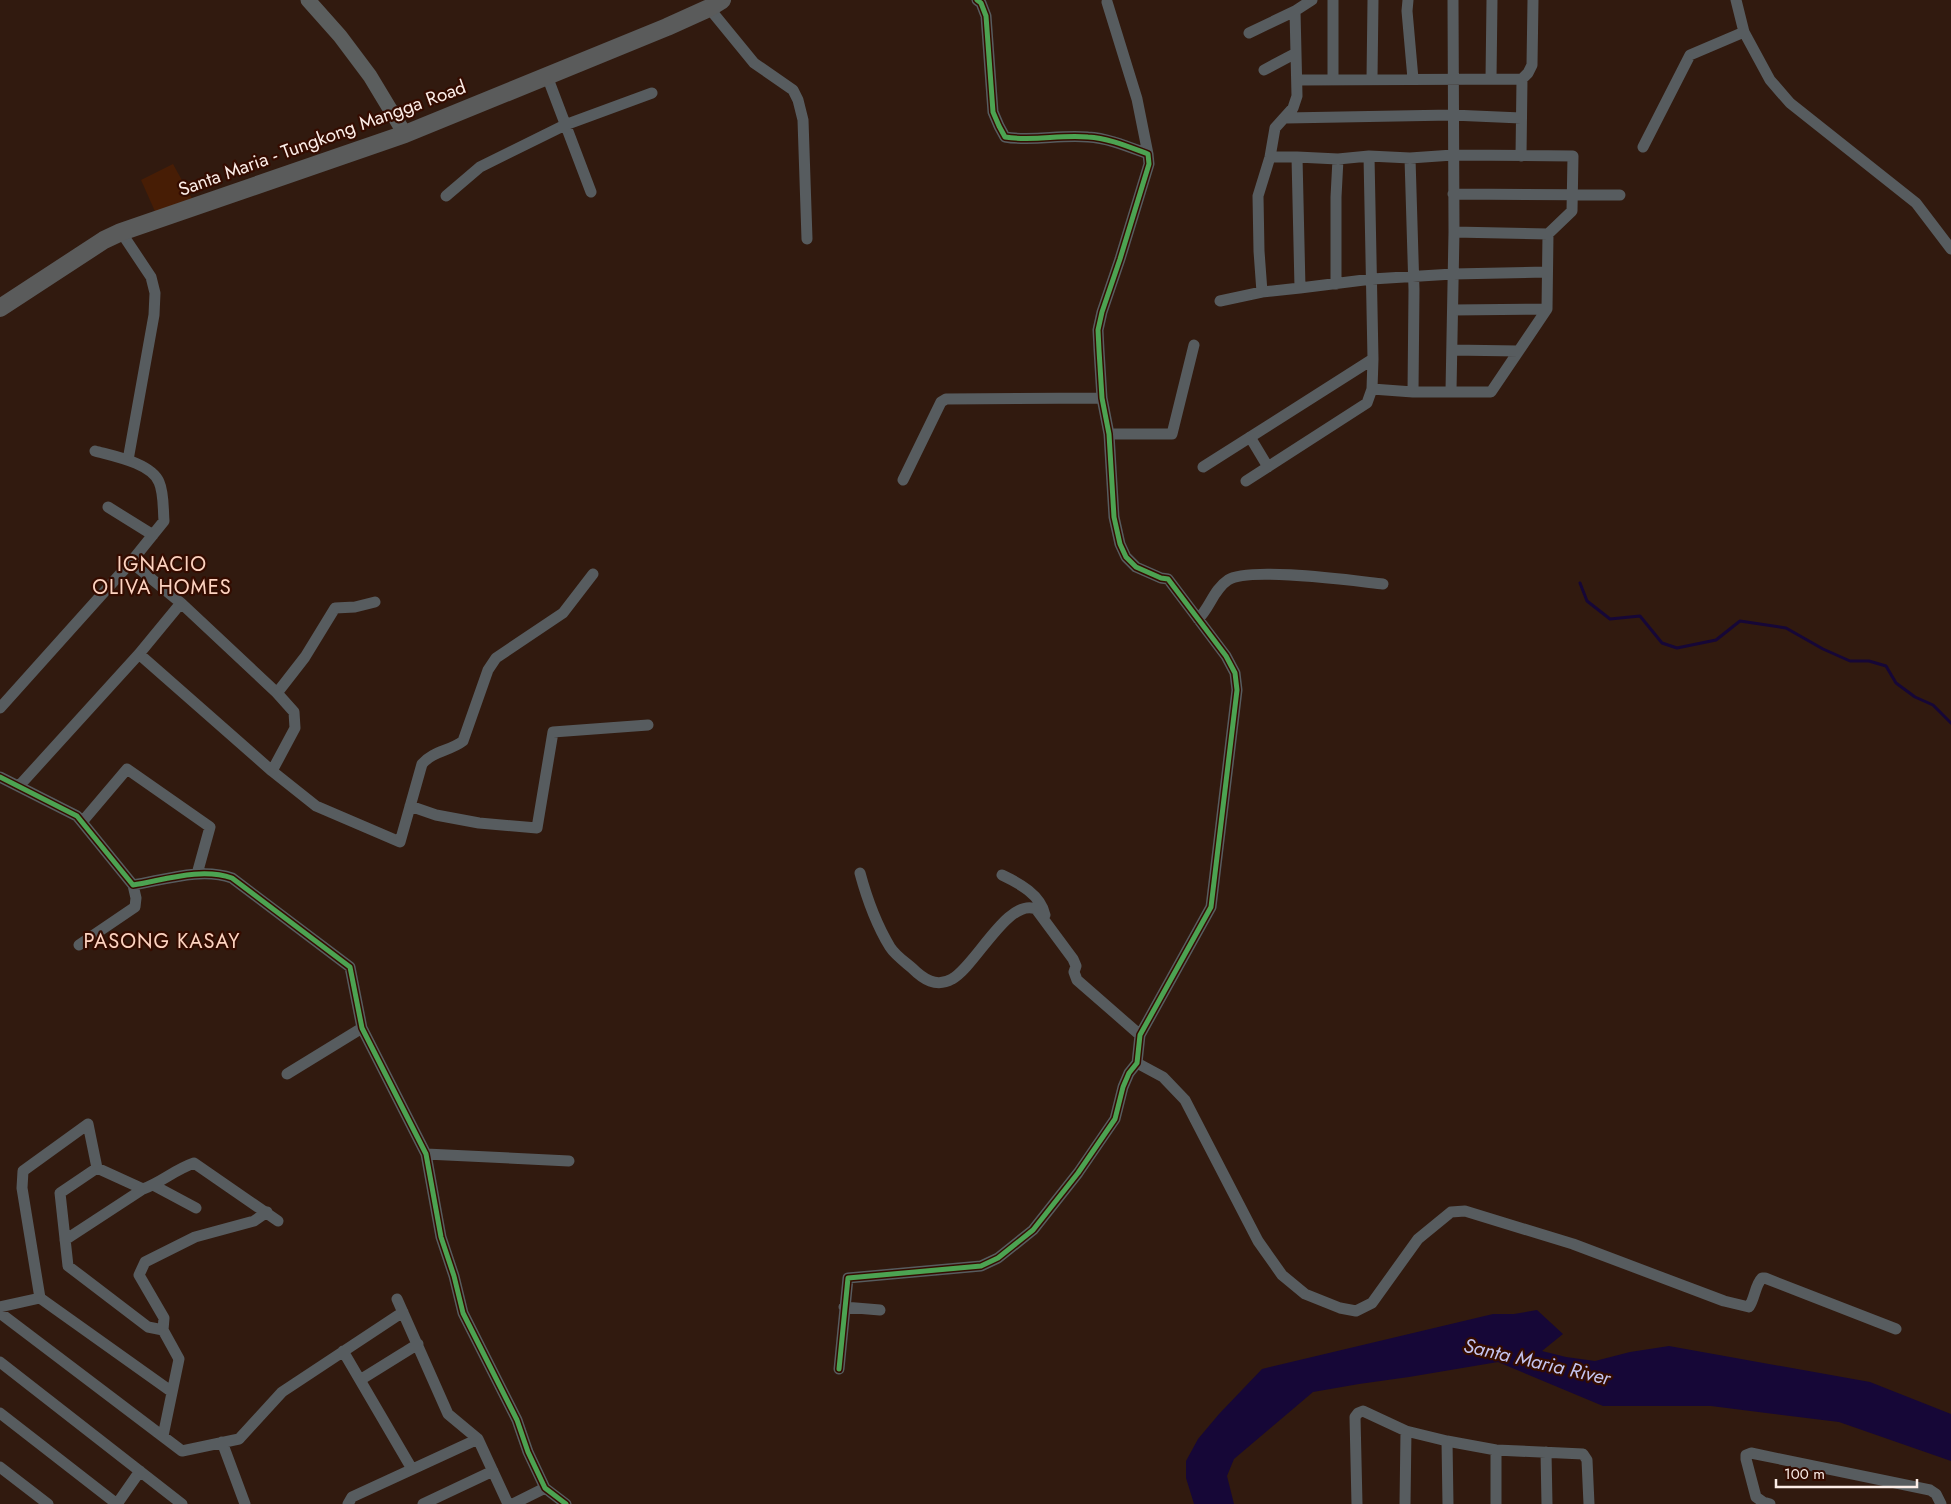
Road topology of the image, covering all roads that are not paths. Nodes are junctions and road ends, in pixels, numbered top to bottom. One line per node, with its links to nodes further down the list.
1 (308, 0): 31 (street)
2 (977, 0): 33 (street)
3 (1312, 0): 13 (street)
4 (1333, 0): 20 (street)
5 (1373, 0): 21 (street)
6 (1408, 0): 22 (street)
7 (1453, 0): 19 (street)
8 (1492, 0): 23 (street)
9 (1533, 0): 24 (street)
10 (1736, 0): 14 (street)
11 (1107, 2): 33 (street)
12 (716, 4): 18 (main road, Santa Maria - Tungkong Mangga Road); 49 (street)
13 (1295, 11): 15 (street); 16 (street)
14 (1744, 32): 32 (street); 50 (street)
15 (1249, 33)
16 (1296, 53): 17 (street); 25 (street)
17 (1264, 70)
18 (547, 76): 30 (street); 31 (main road, Santa Maria - Tungkong Mangga Road)
19 (1452, 78): 22 (street); 23 (street); 27 (street)
20 (1334, 79): 21 (street); 25 (street)
21 (1372, 79): 22 (street)
22 (1413, 79)
23 (1491, 79): 24 (street)
24 (1522, 79): 29 (street)
25 (1298, 80): 28 (street)
26 (652, 93): 30 (street)
27 (1452, 116): 28 (street); 29 (street); 34 (street)
28 (1286, 118): 37 (street)
29 (1522, 118): 36 (street)
30 (565, 125): 41 (street); 44 (street)
31 (405, 134): 46 (main road, Santa Maria - Tungkong Mangga Road)
32 (1643, 147)
33 (1148, 154): 69 (street)
34 (1453, 155): 36 (street); 39 (street); 42 (street)
35 (1369, 156): 39 (street); 40 (street); 54 (street)
36 (1521, 156): 45 (street)
37 (1270, 157): 38 (street); 57 (street)
38 (1297, 157): 40 (street); 56 (street)
39 (1410, 158): 53 (street)
40 (1338, 160): 55 (street)
41 (591, 192)
42 (1453, 194): 45 (street); 47 (street)
43 (1620, 195): 45 (street)
44 (446, 196)
45 (1572, 196): 48 (street)
46 (121, 232): 59 (main road, Santa Maria - Tungkong Mangga Road); 73 (street)
47 (1454, 232): 48 (street); 52 (street)
48 (1548, 234): 51 (street)
49 (807, 239)
50 (1951, 249)
51 (1546, 272): 52 (street); 60 (street)
52 (1452, 274): 53 (street); 61 (street)
53 (1413, 276): 54 (street); 68 (street)
54 (1372, 279): 55 (street); 65 (street)
55 (1336, 284): 56 (street)
56 (1300, 288): 57 (street)
57 (1262, 292): 58 (street)
58 (1220, 301)
59 (0, 308)
60 (1547, 309): 61 (street); 64 (street)
61 (1453, 310): 63 (street)
62 (1194, 345): 70 (street)
63 (1452, 350): 64 (street); 67 (street)
64 (1518, 351): 67 (street)
65 (1374, 359): 66 (street); 71 (street)
66 (1372, 390): 68 (street); 75 (street)
67 (1451, 391): 68 (street)
68 (1413, 392)
69 (1102, 398): 70 (street); 76 (street)
70 (1109, 434): 85 (street)
71 (1250, 437): 74 (street); 75 (street)
72 (95, 451): 73 (street)
73 (128, 460): 79 (street)
74 (1202, 467)
75 (1268, 467): 77 (street)
76 (903, 480)
77 (1246, 481)
78 (108, 507): 79 (street)
79 (153, 535): 80 (street)
80 (131, 562): 84 (street); 88 (street)
81 (593, 574): 93 (street)
82 (1384, 584): 85 (street)
83 (375, 602): 87 (street)
84 (181, 603): 86 (street); 87 (street)
85 (1198, 619): 102 (street)
86 (139, 654): 90 (street); 92 (street)
87 (277, 693): 90 (street)
88 (0, 708)
89 (648, 725): 93 (street)
90 (272, 771): 93 (street)
91 (0, 777): 92 (street)
92 (19, 786): 94 (street)
93 (410, 806)
94 (82, 822): 96 (street); 98 (street)
95 (860, 873): 99 (street)
96 (197, 874): 98 (street); 101 (street)
97 (1002, 874): 99 (street)
98 (133, 885): 100 (street)
99 (1045, 922): 102 (street)
100 (78, 945)
101 (362, 1028): 104 (street); 105 (street)
102 (1140, 1035): 103 (street)
103 (1137, 1063): 116 (street); 120 (street)
104 (287, 1074)
105 (426, 1154): 106 (street); 140 (street)
106 (570, 1161)
107 (97, 1168): 108 (street); 112 (street); 113 (street)
108 (148, 1187): 109 (street); 110 (street); 112 (street)
109 (196, 1208)
110 (267, 1212): 111 (street); 121 (street)
111 (278, 1221)
112 (65, 1240): 121 (street)
113 (40, 1298): 115 (street); 127 (street)
114 (398, 1299): 118 (street)
115 (0, 1307)
116 (844, 1307): 117 (street); 125 (street)
117 (880, 1310)
118 (403, 1312): 122 (street); 123 (street)
119 (0, 1313): 130 (street)
120 (1896, 1329)
121 (163, 1330): 127 (street)
122 (418, 1344): 126 (street); 131 (street)
123 (343, 1352): 126 (street); 133 (street)
124 (0, 1362): 138 (street)
125 (839, 1369)
126 (360, 1380): 137 (street)
127 (172, 1392): 130 (street)
128 (0, 1413): 142 (street)
129 (1406, 1431): 132 (street); 150 (street); 151 (street)
130 (163, 1436): 133 (street)
131 (478, 1439): 137 (street); 139 (street)
132 (1447, 1441): 134 (street); 152 (street)
133 (222, 1442): 144 (street)
134 (1496, 1450): 135 (street); 153 (street)
135 (1546, 1452): 154 (street); 155 (street)
136 (0, 1467): 141 (street)
137 (412, 1469): 145 (street)
138 (140, 1471): 142 (street); 143 (street)
139 (493, 1471): 146 (street); 147 (street)
140 (545, 1488): 148 (street); 149 (street)
141 (48, 1504)
142 (117, 1504)
143 (182, 1504)
144 (245, 1504)
145 (348, 1504)
146 (423, 1504)
147 (508, 1504)
148 (513, 1504)
149 (566, 1504)
150 (1356, 1504)
151 (1405, 1504)
152 (1448, 1504)
153 (1496, 1504)
154 (1546, 1504)
155 (1589, 1504)
156 (1770, 1504): 157 (street)
157 (1942, 1504)

